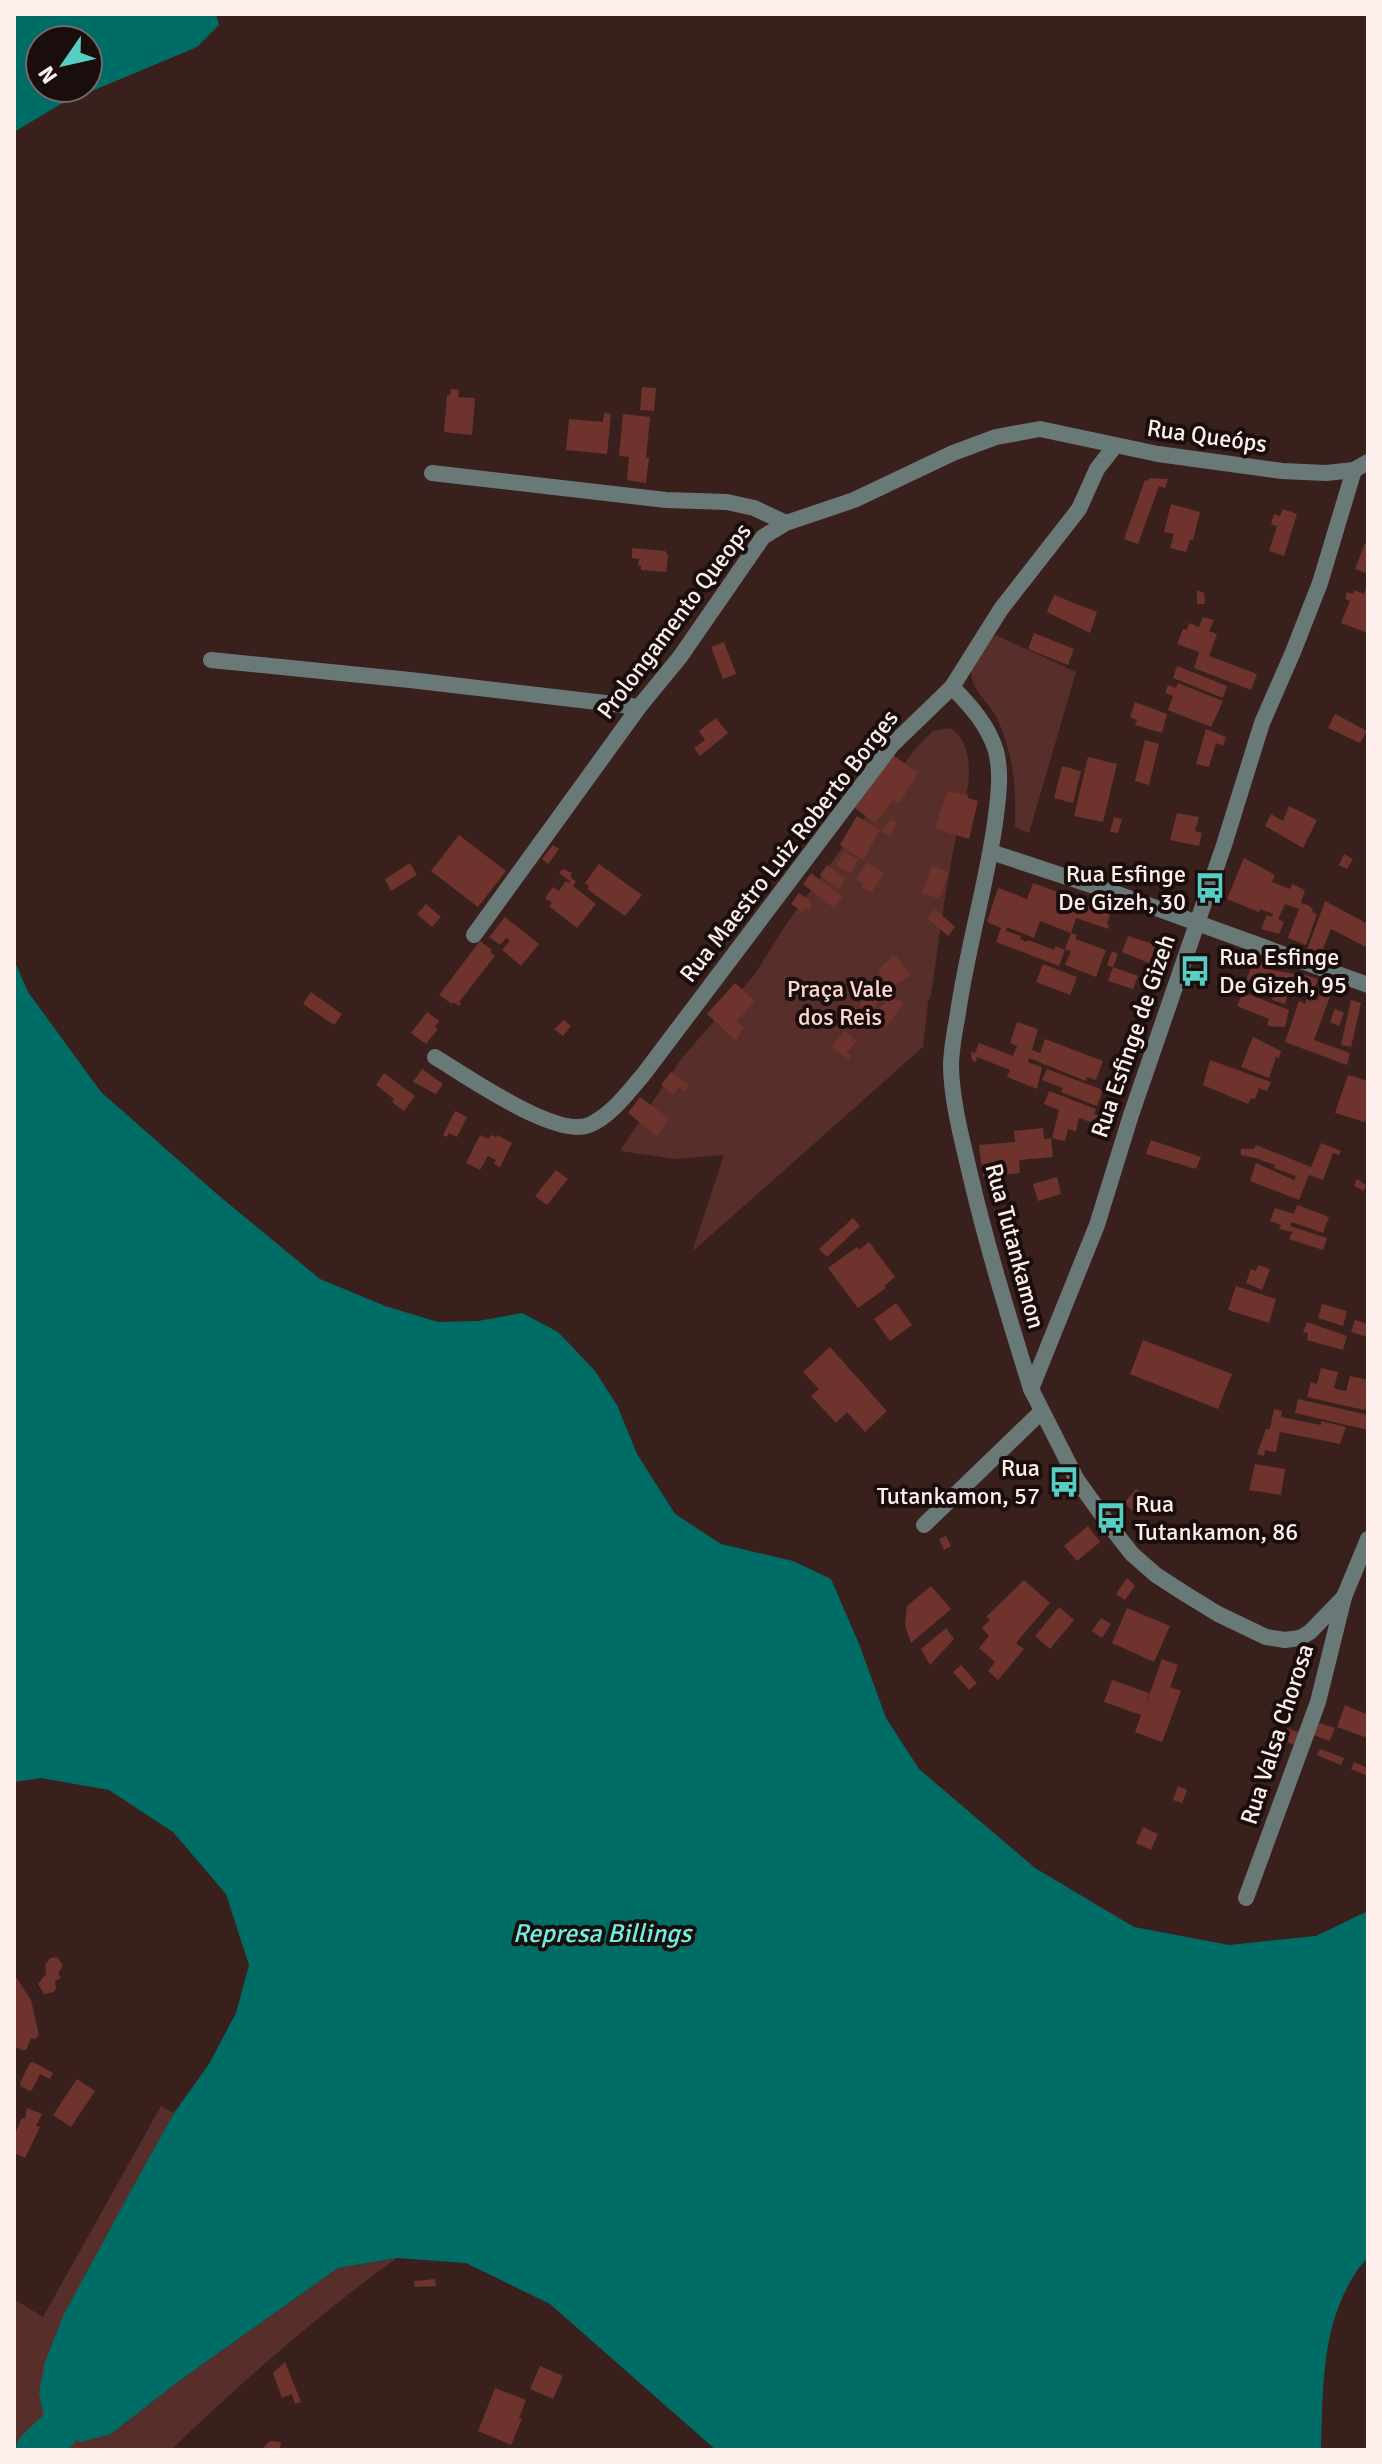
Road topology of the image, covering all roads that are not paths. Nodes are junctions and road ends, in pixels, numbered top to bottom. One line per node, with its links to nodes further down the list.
1 (1040, 429): 2 (street, Rua Queóps); 5 (street, Prolongamento Queops)
2 (1115, 446): 3 (street, Rua Queóps); 7 (street, Rua Maestro Luiz Roberto Borges)
3 (1361, 466): 10 (street, Rua Esfinge de Gizeh)
4 (432, 473): 5 (street)
5 (786, 523): 8 (street, Prolongamento Queops)
6 (211, 660): 8 (street)
7 (952, 687): 9 (street, Rua Tutankamon); 13 (street, Rua Maestro Luiz Roberto Borges)
8 (639, 707): 11 (street, Prolongamento Queops)
9 (991, 852): 10 (street); 14 (street, Rua Tutankamon)
10 (1197, 923): 12 (street); 14 (street, Rua Esfinge de Gizeh)
11 (474, 935)
12 (1368, 985)
13 (435, 1057)
14 (1031, 1389): 15 (street, Rua Tutankamon)
15 (1041, 1412): 16 (street); 18 (street, Rua Tutankamon)
16 (924, 1525)
17 (1368, 1539): 18 (street, Rua Valsa Chorosa)
18 (1344, 1597): 19 (street, Rua Valsa Chorosa)
19 (1246, 1898)

